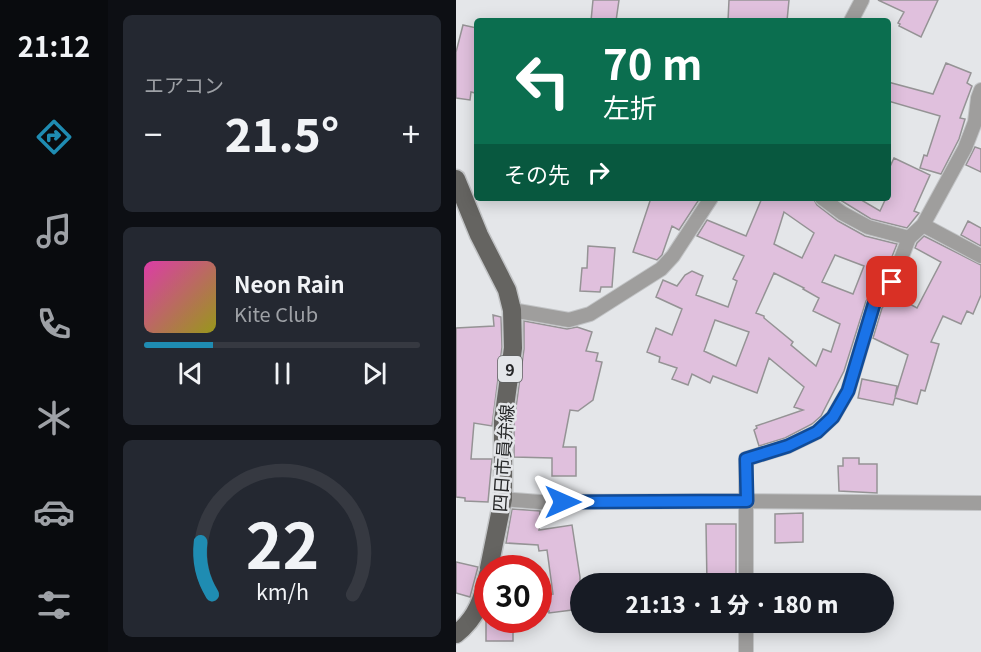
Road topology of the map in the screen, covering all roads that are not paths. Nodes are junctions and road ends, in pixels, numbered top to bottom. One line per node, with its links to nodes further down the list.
1 (862, 0): 2 (street)
2 (853, 18)
3 (981, 90): 7 (street)
4 (456, 179): 10 (main road, 四日市員弁線 / 9)
5 (709, 201): 10 (street)
6 (826, 201): 8 (street)
7 (923, 225): 8 (street); 9 (street)
8 (909, 238): 12 (street)
9 (981, 256)
10 (512, 310): 11 (main road, 四日市員弁線 / 9)
11 (503, 499): 12 (street); 14 (main road, 四日市員弁線 / 9)
12 (747, 501): 13 (street); 15 (street)
13 (981, 503)
14 (492, 555)
15 (747, 573)
16 (474, 617): 18 (main road)
17 (746, 633): 19 (street)
18 (456, 634)
19 (746, 652)

